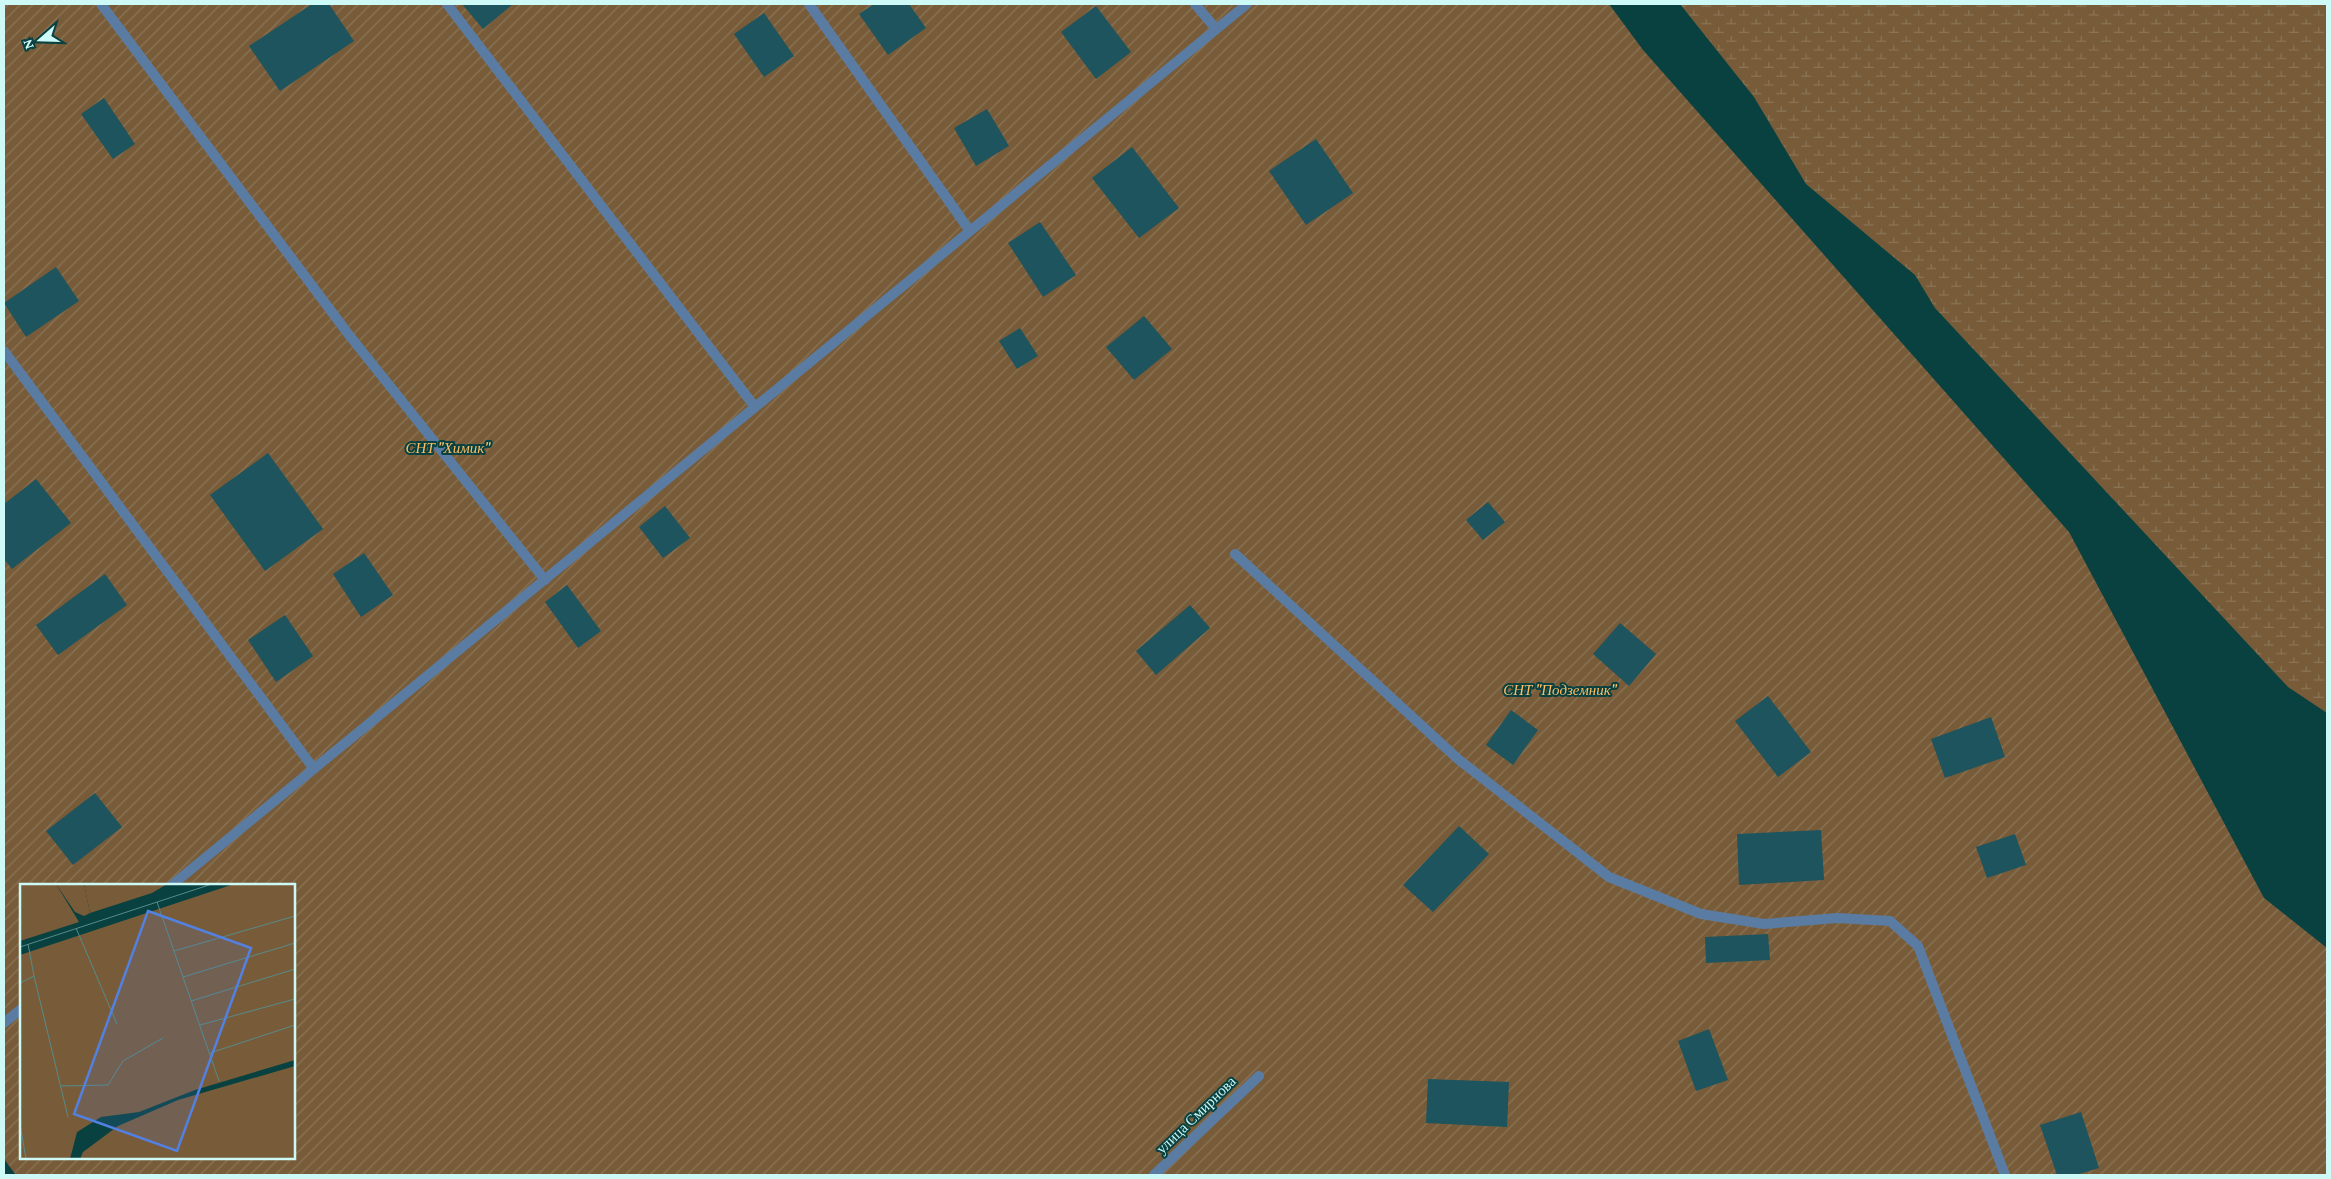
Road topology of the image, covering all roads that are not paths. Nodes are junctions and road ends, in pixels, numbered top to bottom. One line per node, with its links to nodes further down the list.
1 (101, 4): 11 (street)
2 (447, 4): 9 (street)
3 (809, 4): 7 (street)
4 (1195, 4): 6 (street)
5 (1247, 4): 6 (street)
6 (1216, 29): 7 (street)
7 (970, 231): 9 (street)
8 (4, 351): 12 (street)
9 (755, 407): 11 (street)
10 (1235, 554): 18 (street)
11 (545, 580): 12 (street)
12 (314, 769): 13 (street)
13 (173, 884)
14 (20, 1010): 15 (street)
15 (4, 1023)
16 (1259, 1076): 17 (street, улица Смирнова)
17 (1154, 1175)
18 (2005, 1175)

